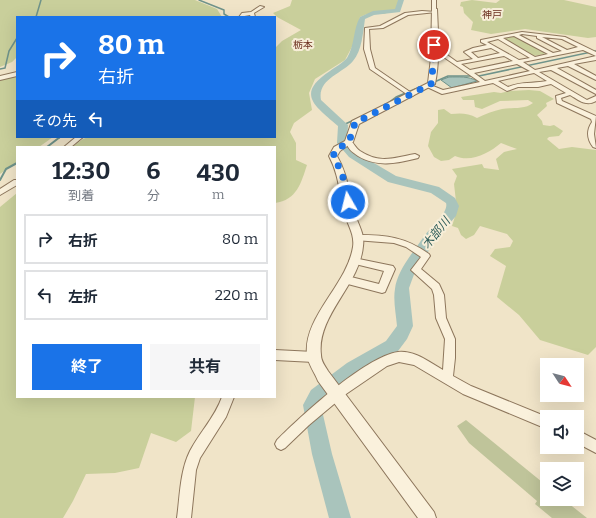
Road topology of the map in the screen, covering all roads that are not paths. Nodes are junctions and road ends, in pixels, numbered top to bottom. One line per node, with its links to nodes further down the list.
1 (434, 0): 3 (street)
2 (262, 7): 4 (street)
3 (434, 10): 10 (street); 36 (street)
4 (252, 15): 5 (street)
5 (242, 16)
6 (534, 34): 7 (street); 11 (street); 12 (street)
7 (515, 35): 8 (street); 14 (street)
8 (499, 38): 9 (street); 16 (street)
9 (492, 46): 13 (street); 18 (street)
10 (434, 48): 21 (street); 33 (street)
11 (583, 48): 12 (street); 15 (street)
12 (566, 51): 14 (street)
13 (504, 54): 18 (street); 20 (street)
14 (552, 54): 16 (street)
15 (596, 54)
16 (534, 58): 20 (street)
17 (596, 58): 19 (street)
18 (477, 59): 21 (street)
19 (586, 60): 22 (street); 23 (street)
20 (518, 62): 25 (street); 26 (street)
21 (458, 63): 25 (street)
22 (569, 64): 24 (street); 29 (street)
23 (596, 66)
24 (552, 68): 26 (street); 34 (street)
25 (470, 72): 32 (street)
26 (535, 72): 30 (street); 31 (street)
27 (16, 74): 28 (street)
28 (0, 78)
29 (596, 78)
30 (494, 81): 31 (street); 32 (street)
31 (551, 82): 35 (street)
32 (485, 83): 33 (street)
33 (428, 86): 36 (street)
34 (596, 92)
35 (571, 93): 37 (street); 38 (street)
36 (411, 95): 40 (street)
37 (596, 98)
38 (595, 118): 42 (street)
39 (79, 138): 41 (street)
40 (349, 142): 43 (street); 46 (street)
41 (68, 146)
42 (595, 146)
43 (414, 156)
44 (16, 183): 45 (street)
45 (0, 192)
46 (358, 238): 47 (street); 51 (street)
47 (354, 261): 48 (street); 48 (street)
48 (347, 280): 50 (street)
49 (276, 355): 50 (street)
50 (314, 357): 52 (street)
51 (446, 378): 52 (street); 54 (street)
52 (336, 393): 56 (street); 59 (street)
53 (228, 398): 58 (street)
54 (540, 420)
55 (584, 440): 57 (street)
56 (281, 444)
57 (596, 447)
58 (184, 518)
59 (428, 518)

